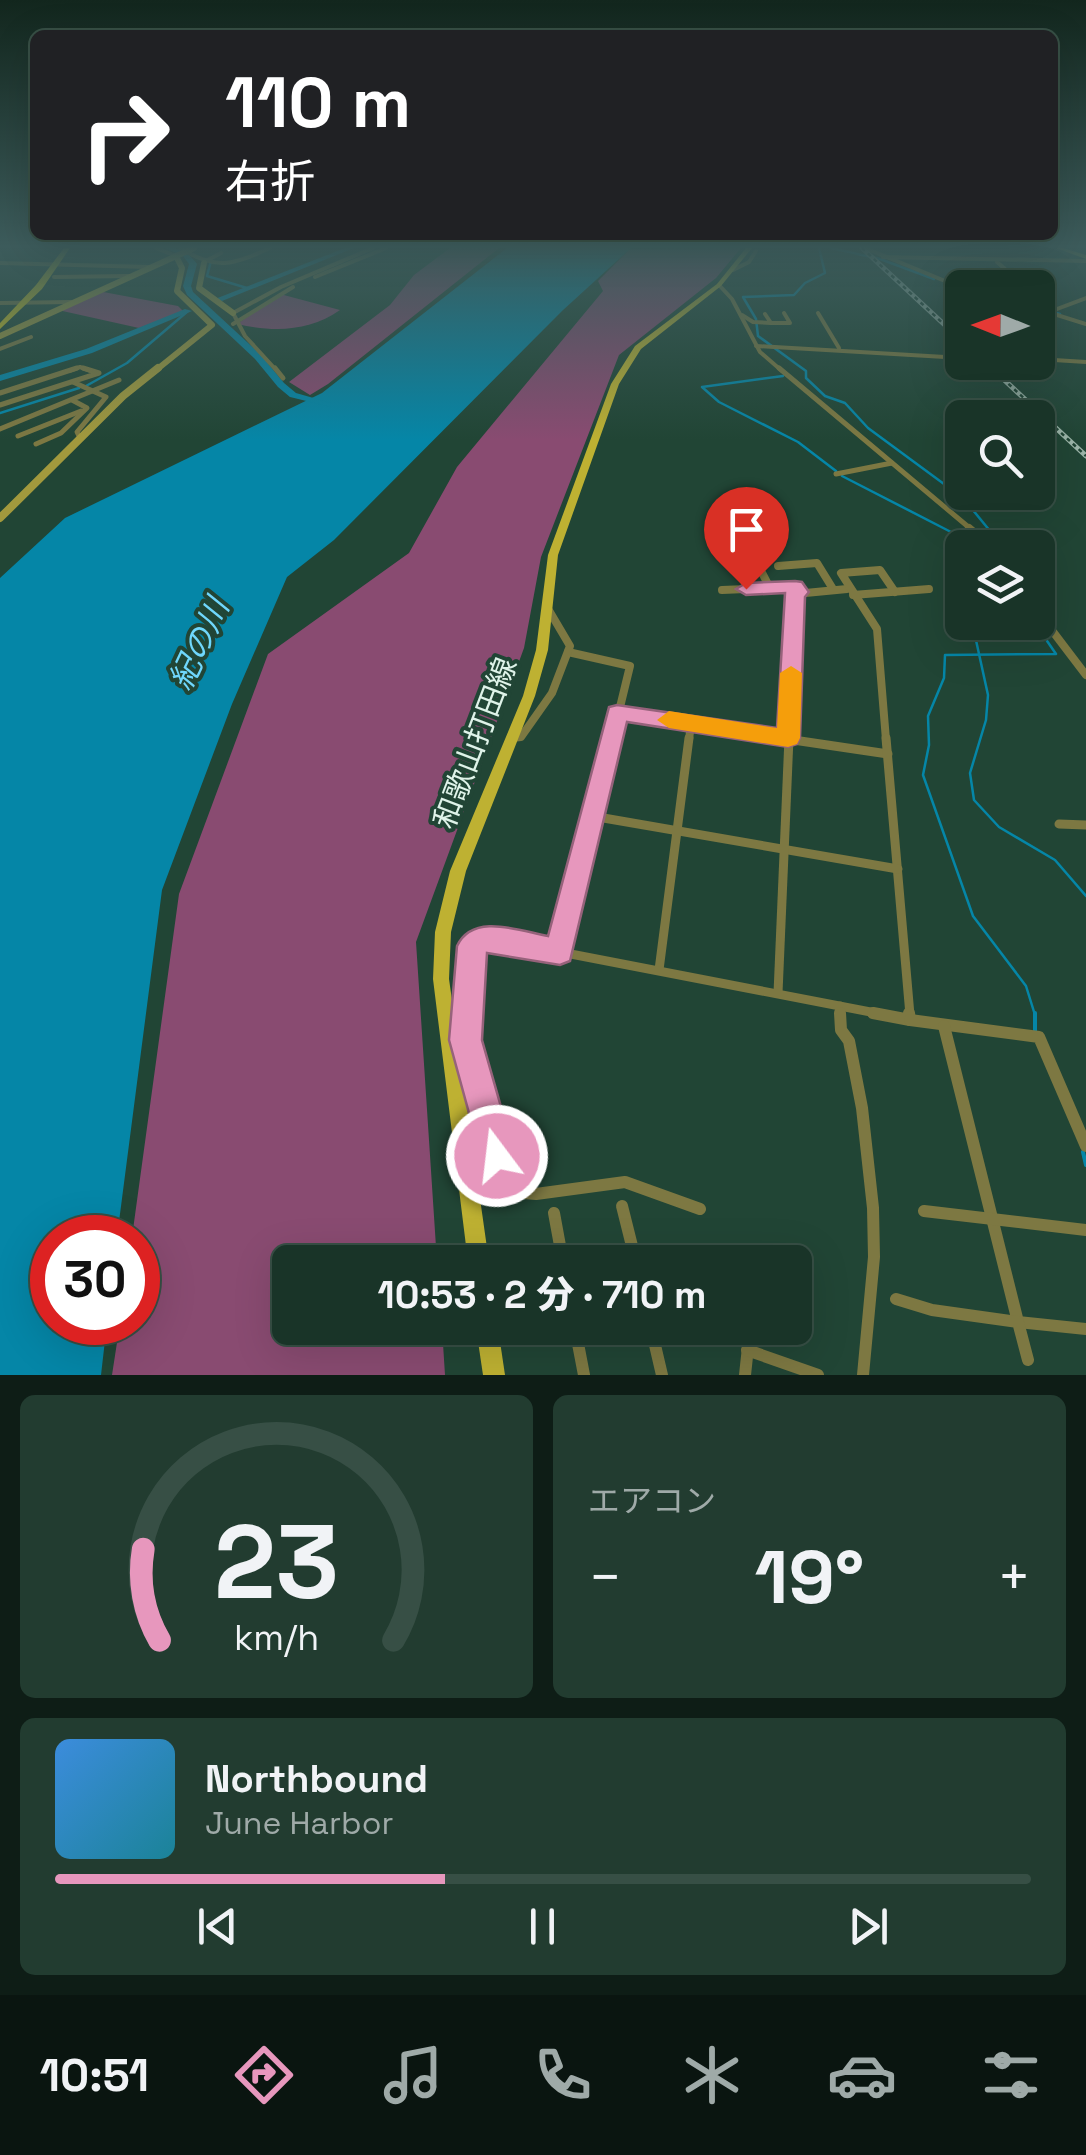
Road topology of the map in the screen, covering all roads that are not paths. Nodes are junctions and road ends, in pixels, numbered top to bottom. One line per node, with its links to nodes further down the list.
1 (53, 312): 20 (main road)
2 (198, 312): 37 (main road)
3 (251, 312): 13 (street)
4 (683, 312): 52 (main road, 和歌山打田線)
5 (740, 312): 11 (street)
6 (232, 313): 13 (street)
7 (818, 313): 22 (street)
8 (765, 314): 14 (street)
9 (784, 314): 12 (street)
10 (1055, 314): 15 (street)
11 (742, 315): 14 (street); 21 (street)
12 (790, 323): 14 (street); 16 (street)
13 (233, 324): 17 (street)
14 (770, 324)
15 (1086, 324)
16 (795, 330)
17 (242, 332): 18 (street); 27 (street)
18 (253, 335)
19 (31, 337): 20 (street)
20 (0, 342)
21 (758, 346): 22 (street); 39 (street)
22 (839, 348): 23 (street)
23 (945, 357)
24 (1055, 360): 25 (street)
25 (1086, 362)
26 (61, 374): 29 (street); 29 (street); 31 (street)
27 (283, 378)
28 (119, 380): 30 (street)
29 (78, 386): 30 (street); 33 (street)
30 (93, 392): 32 (street); 37 (street)
31 (0, 393)
32 (72, 400): 34 (street); 35 (street)
33 (0, 405)
34 (85, 410): 36 (street); 38 (street)
35 (0, 428)
36 (18, 436)
37 (80, 438): 41 (main road)
38 (36, 444)
39 (892, 463): 40 (street); 42 (street)
40 (836, 474)
41 (0, 518)
42 (972, 530)
43 (735, 550): 45 (street)
44 (778, 566): 46 (street)
45 (770, 588): 48 (street); 49 (street)
46 (833, 589): 49 (street); 50 (street)
47 (929, 589): 51 (street)
48 (722, 590)
49 (798, 592): 59 (street)
50 (850, 592): 51 (street); 51 (street); 60 (street)
51 (894, 592)
52 (547, 607): 54 (street); 58 (main road, 和歌山打田線)
53 (1055, 634): 55 (street)
54 (568, 652): 56 (street); 58 (street)
55 (1086, 675)
56 (617, 713): 57 (street); 61 (street)
57 (691, 722): 59 (street); 64 (street)
58 (512, 738): 74 (main road, 和歌山打田線)
59 (788, 738): 60 (street); 65 (street)
60 (888, 754): 66 (street)
61 (592, 816): 64 (street); 67 (street)
62 (1059, 824): 63 (street)
63 (1086, 825)
64 (677, 830): 65 (street); 68 (street)
65 (784, 849): 66 (street); 69 (street)
66 (898, 868): 71 (street)
67 (560, 952): 68 (street); 73 (street)
68 (659, 970): 69 (street)
69 (778, 993): 70 (street)
70 (840, 1006): 71 (street); 99 (street)
71 (910, 1020): 72 (street)
72 (944, 1026): 75 (street); 80 (street)
73 (466, 1040): 74 (street); 77 (street)
74 (448, 1044): 82 (main road, 和歌山打田線)
75 (1086, 1146)
76 (622, 1206): 84 (street)
77 (700, 1210)
78 (924, 1210): 80 (street)
79 (554, 1213): 83 (street)
80 (992, 1219): 81 (street); 86 (street)
81 (1086, 1230)
82 (476, 1245)
83 (560, 1245)
84 (632, 1245)
85 (896, 1298): 86 (street)
86 (1018, 1322): 87 (street); 93 (street)
87 (1086, 1329)
88 (490, 1345): 94 (main road)
89 (578, 1345): 95 (street)
90 (655, 1345): 96 (street)
91 (748, 1345): 92 (street)
92 (748, 1350): 97 (street); 98 (street)
93 (1028, 1360)
94 (494, 1375)
95 (584, 1375)
96 (662, 1375)
97 (745, 1375)
98 (818, 1375)
99 (864, 1375)

